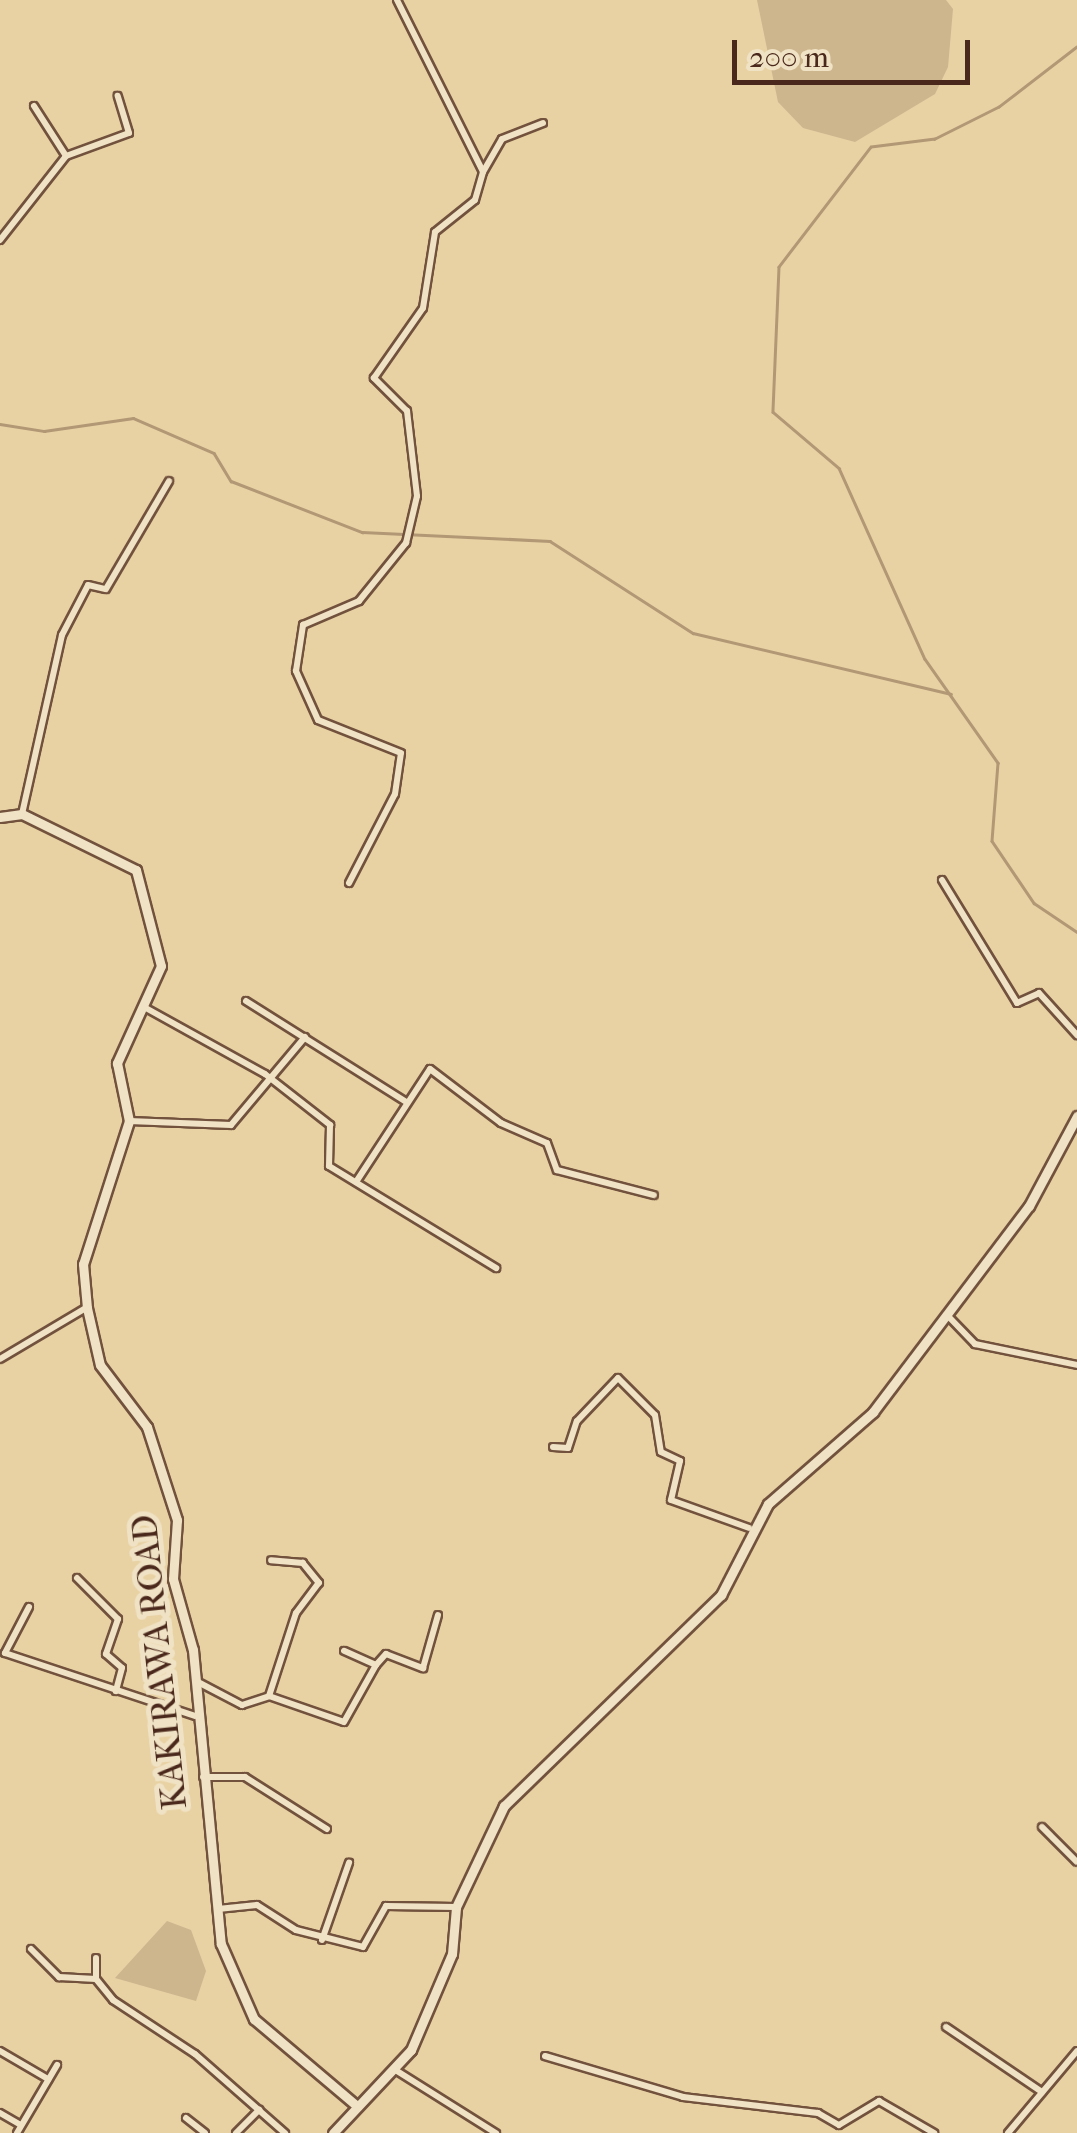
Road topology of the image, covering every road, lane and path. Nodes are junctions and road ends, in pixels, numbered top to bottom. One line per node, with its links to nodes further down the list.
1 (398, 0): 6 (street)
2 (118, 96): 5 (street)
3 (34, 106): 5 (street)
4 (544, 123): 6 (street)
5 (66, 156): 7 (street)
6 (483, 172): 12 (street)
7 (0, 240)
8 (169, 481): 9 (street)
9 (22, 814): 10 (street); 14 (street, KAKIRAWA ROAD)
10 (0, 817)
11 (942, 880): 15 (street)
12 (349, 883)
13 (246, 1001): 16 (street)
14 (144, 1007): 17 (street); 20 (street, KAKIRAWA ROAD)
15 (1077, 1034)
16 (304, 1037): 17 (street); 18 (street)
17 (271, 1086): 20 (street); 21 (street)
18 (405, 1101): 21 (street); 22 (street)
19 (1077, 1116): 25 (street)
20 (128, 1120): 24 (street, KAKIRAWA ROAD)
21 (356, 1182): 23 (street)
22 (654, 1195)
23 (496, 1268)
24 (88, 1308): 26 (street); 36 (street, KAKIRAWA ROAD)
25 (948, 1316): 27 (street); 29 (street)
26 (0, 1359)
27 (1077, 1365)
28 (553, 1447): 29 (street)
29 (749, 1528): 45 (street)
30 (271, 1560): 38 (street)
31 (77, 1578): 37 (street)
32 (29, 1607): 37 (street)
33 (438, 1615): 35 (street)
34 (344, 1651): 35 (street)
35 (376, 1664): 38 (street)
36 (196, 1681): 38 (street); 39 (street, KAKIRAWA ROAD)
37 (116, 1691): 39 (street)
38 (269, 1696)
39 (195, 1716): 40 (street, KAKIRAWA ROAD)
40 (202, 1776): 42 (street); 46 (street, KAKIRAWA ROAD)
41 (1042, 1827): 43 (street)
42 (327, 1829)
43 (1077, 1862)
44 (349, 1863): 47 (street)
45 (456, 1907): 47 (street); 56 (street)
46 (214, 1909): 47 (street); 59 (street, KAKIRAWA ROAD)
47 (322, 1940)
48 (31, 1949): 50 (street)
49 (96, 1958): 50 (street)
50 (96, 1979): 60 (street)
51 (946, 2027): 58 (street)
52 (0, 2051): 57 (street)
53 (1077, 2051): 58 (street)
54 (545, 2056): 69 (street)
55 (57, 2066): 57 (street)
56 (397, 2071): 59 (street); 68 (street)
57 (48, 2079): 63 (street)
58 (1042, 2092): 70 (street)
59 (357, 2106): 67 (street)
60 (258, 2110): 65 (street); 66 (street)
61 (0, 2113): 63 (street)
62 (186, 2118): 64 (street)
63 (19, 2129)
64 (206, 2133)
65 (236, 2133)
66 (286, 2133)
67 (333, 2133)
68 (496, 2133)
69 (934, 2133)
70 (1008, 2133)

